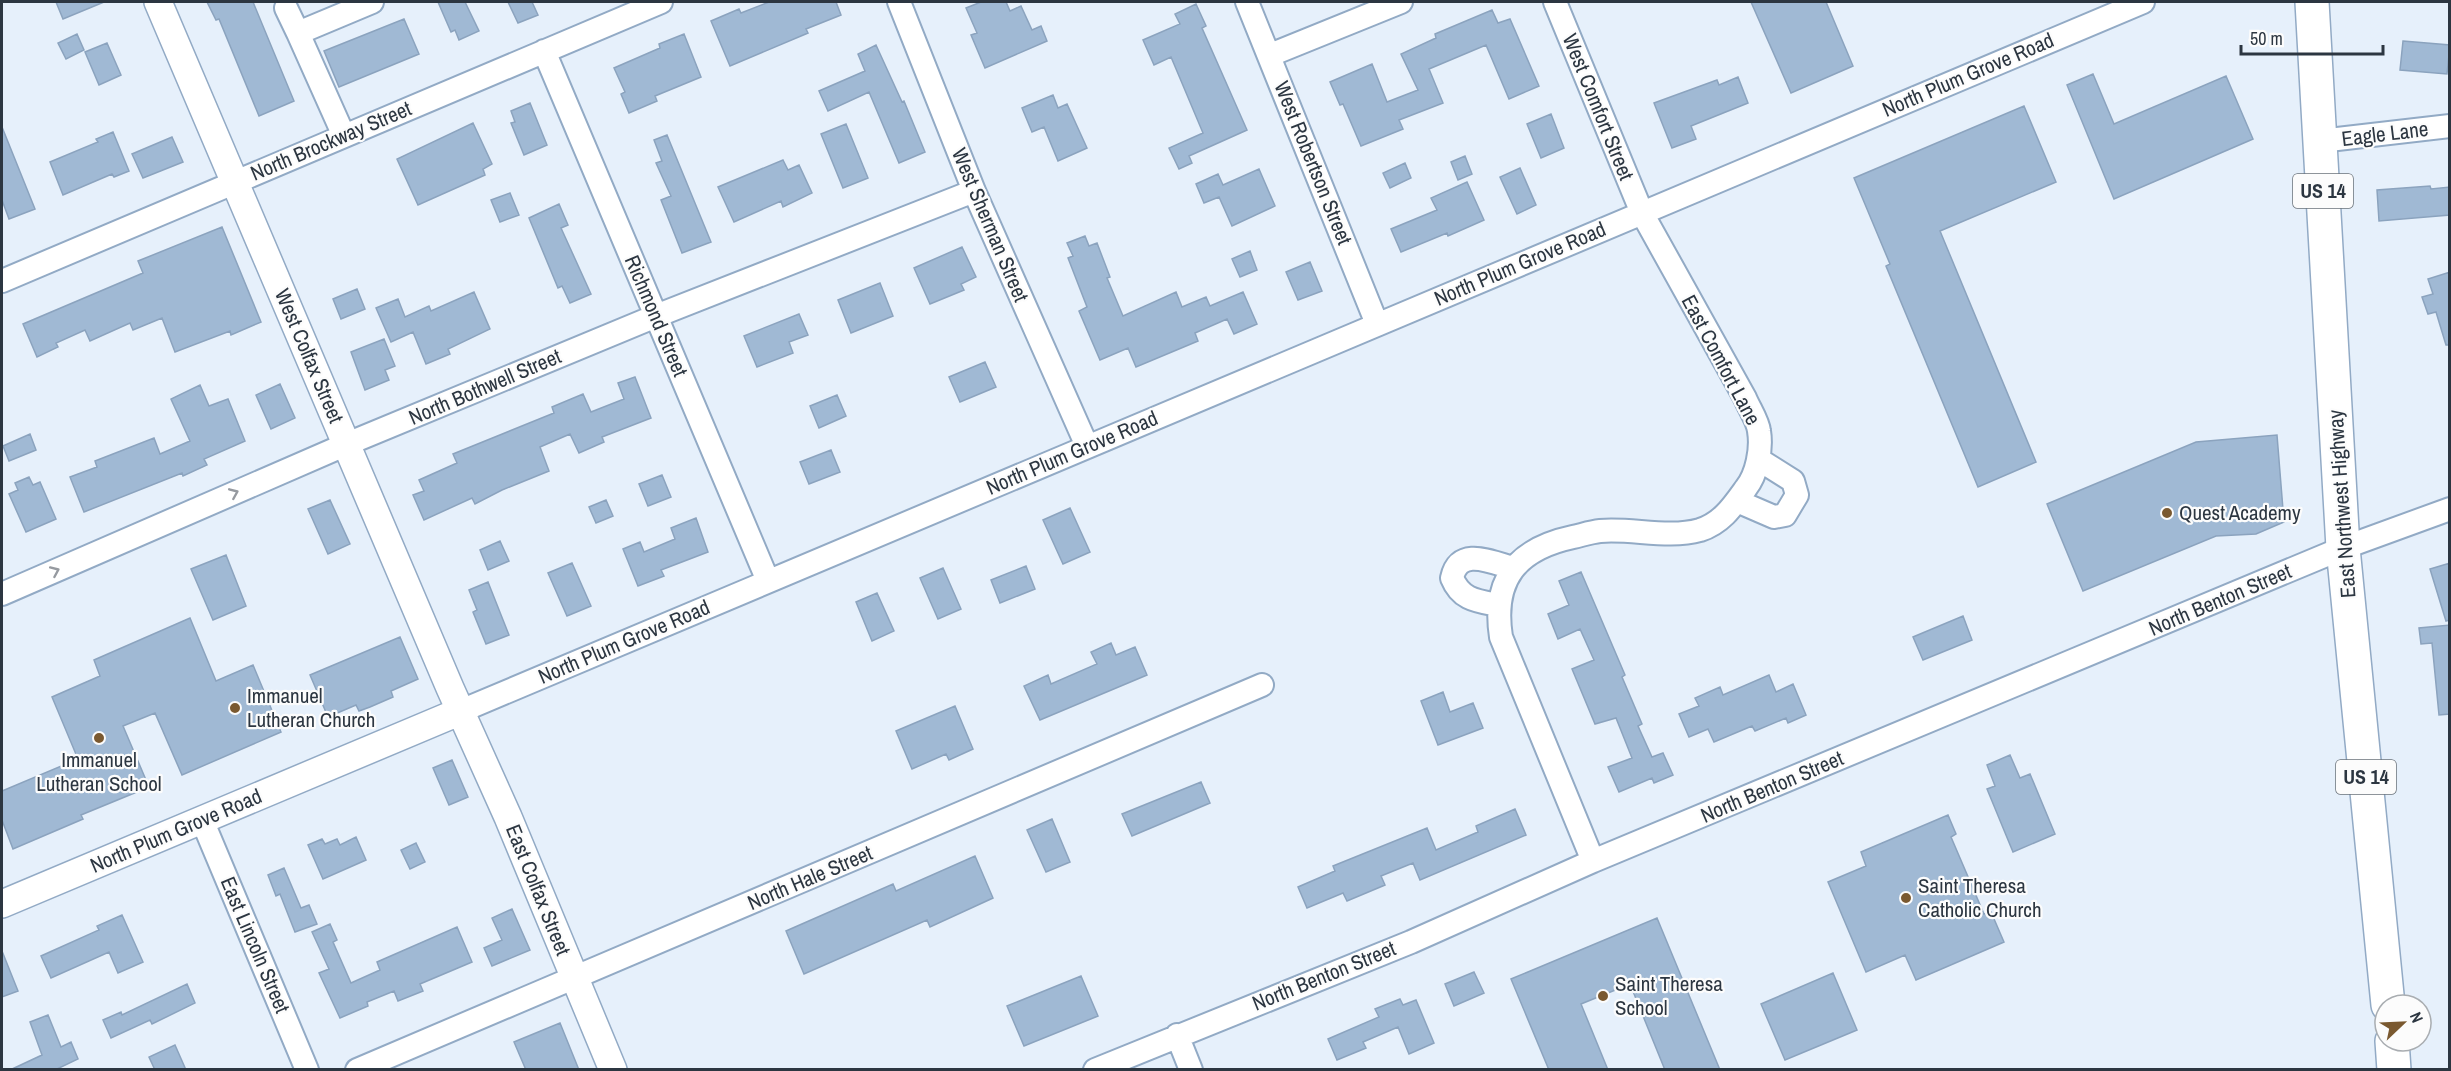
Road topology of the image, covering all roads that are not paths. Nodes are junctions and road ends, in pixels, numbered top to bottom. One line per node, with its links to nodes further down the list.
1 (158, 2): 18 (street, West Colfax Street)
2 (372, 2): 12 (street)
3 (661, 2): 11 (street, North Brockway Street)
4 (899, 2): 19 (street, West Sherman Street)
5 (1247, 2): 14 (street, West Robertson Street)
6 (1401, 2): 14 (street)
7 (1555, 2): 20 (street, West Comfort Street)
8 (2142, 2): 20 (street, North Plum Grove Road)
9 (2312, 2): 17 (main road, East Northwest Highway / US 14)
10 (286, 8): 12 (street)
11 (620, 10): 13 (street, North Brockway Street)
12 (298, 33): 16 (street)
13 (544, 51): 16 (street, North Brockway Street); 22 (street, Richmond Street)
14 (1270, 55): 23 (street, West Robertson Street)
15 (2450, 126): 17 (street, Eagle Lane)
16 (344, 136): 18 (street, North Brockway Street)
17 (2320, 141): 29 (main road, East Northwest Highway / US 14)
18 (235, 182): 21 (street, North Brockway Street); 24 (street, West Colfax Street)
19 (974, 191): 22 (street, North Bothwell Street); 25 (street, West Sherman Street)
20 (1642, 213): 23 (street, North Plum Grove Road); 26 (street, East Comfort Lane)
21 (2, 281)
22 (656, 316): 24 (street, North Bothwell Street); 31 (street, Richmond Street)
23 (1377, 324): 25 (street, North Plum Grove Road)
24 (347, 444): 32 (street, North Bothwell Street, one-way to 24); 35 (street, West Colfax Street)
25 (1088, 446): 31 (street, North Plum Grove Road)
26 (1758, 459): 27 (street, East Comfort Lane); 27 (street)
27 (1737, 501): 30 (street, East Comfort Lane)
28 (2450, 509): 29 (street, North Benton Street)
29 (2343, 548): 37 (street, North Benton Street); 40 (main road, East Northwest Highway / US 14)
30 (1513, 568): 33 (street); 33 (street)
31 (768, 581): 35 (street, North Plum Grove Road)
32 (2, 594)
33 (1498, 605): 37 (street)
34 (1262, 685): 39 (street, North Hale Street)
35 (461, 711): 36 (street, North Plum Grove Road); 39 (street, East Colfax Street)
36 (202, 820): 38 (street, North Plum Grove Road); 43 (street, East Lincoln Street)
37 (1593, 861): 41 (street, North Benton Street)
38 (2, 904)
39 (574, 978): 44 (street, North Hale Street); 45 (street, East Colfax Street)
40 (2387, 993)
41 (1177, 1035): 46 (street, North Benton Street); 47 (street)
42 (2393, 1053): 48 (main road)
43 (307, 1070)
44 (357, 1070)
45 (613, 1070)
46 (1095, 1070)
47 (1191, 1070)
48 (2394, 1070)

